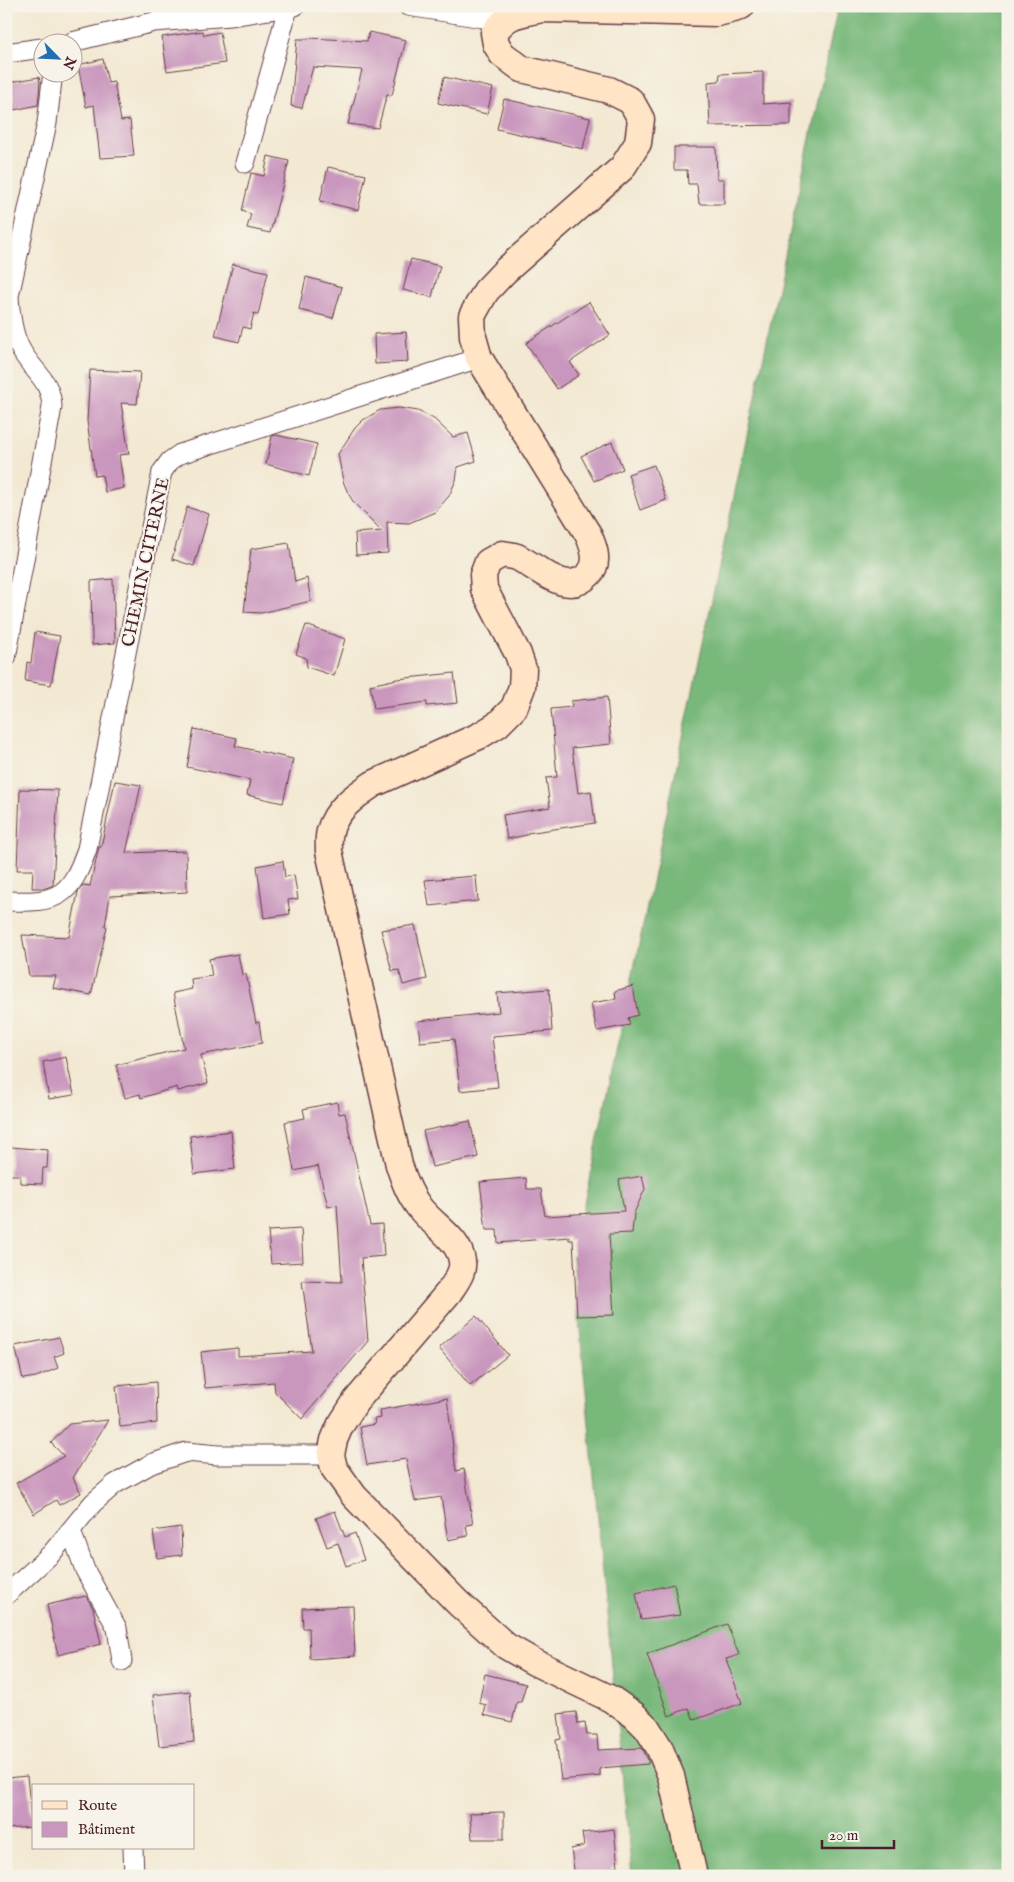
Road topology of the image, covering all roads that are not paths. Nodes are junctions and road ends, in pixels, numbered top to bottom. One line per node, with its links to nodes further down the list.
1 (408, 6): 4 (street)
2 (741, 6): 4 (main road)
3 (291, 7): 5 (street); 9 (street)
4 (502, 21): 10 (main road)
5 (82, 40)
6 (32, 49): 7 (street)
7 (6, 52)
8 (52, 82): 11 (street)
9 (245, 163)
10 (480, 358): 12 (street, CHEMIN CITERNE); 13 (main road)
11 (6, 658)
12 (6, 900)
13 (331, 1454): 14 (street); 19 (main road)
14 (70, 1531): 15 (street); 16 (street)
15 (6, 1595)
16 (122, 1661)
17 (132, 1850): 18 (street)
18 (134, 1876)
19 (694, 1876)

